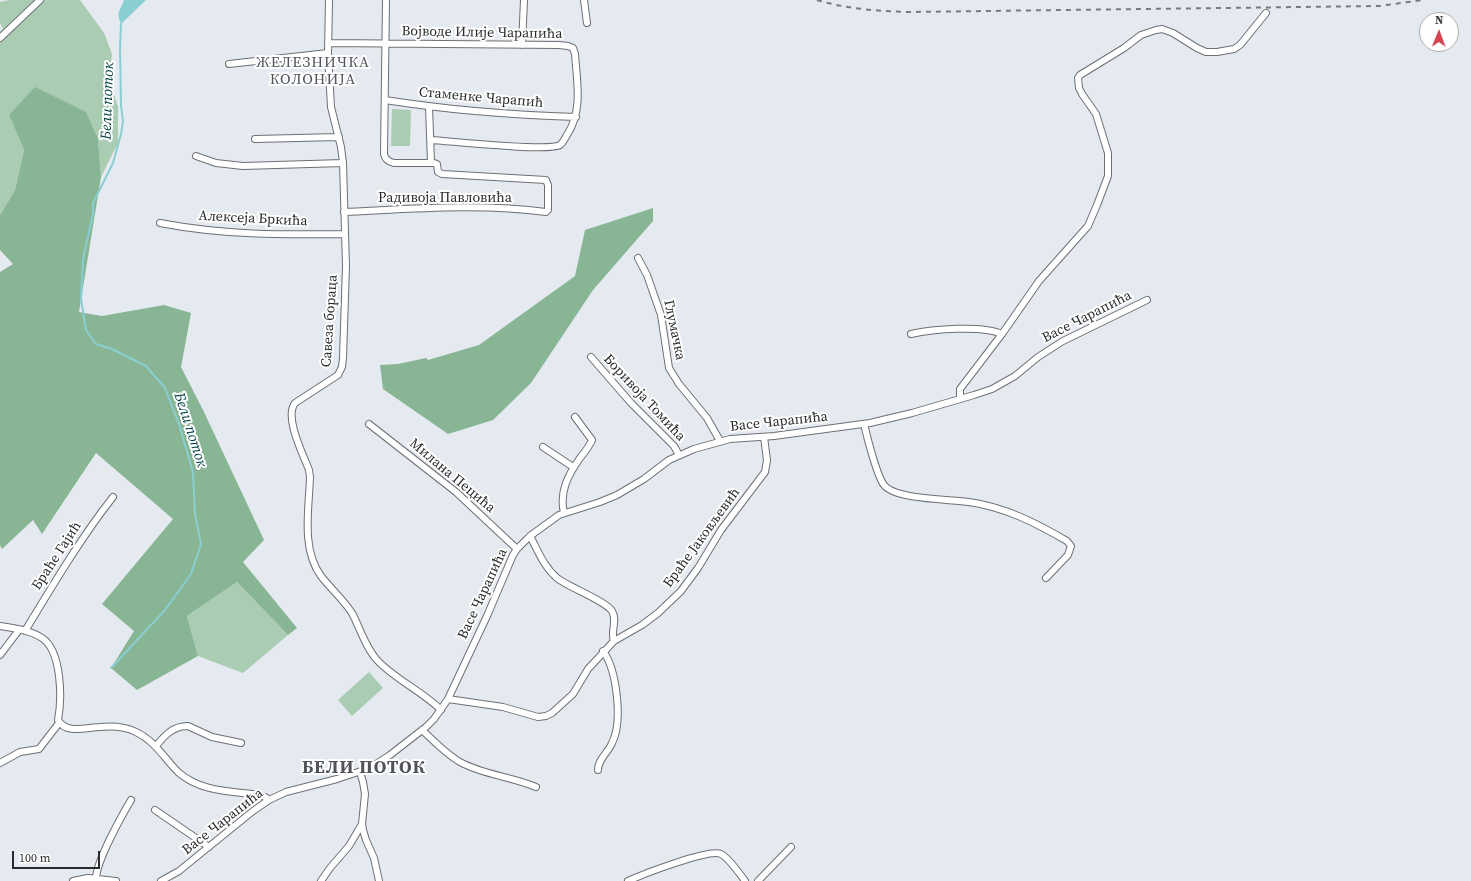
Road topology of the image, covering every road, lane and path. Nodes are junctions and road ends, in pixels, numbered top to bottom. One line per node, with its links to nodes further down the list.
1 (40, 0): 8 (street)
2 (329, 0): 9 (street, Савеза бораца)
3 (386, 0): 10 (street)
4 (524, 0): 11 (street)
5 (584, 0): 7 (street)
6 (1266, 13): 29 (street)
7 (587, 23)
8 (0, 38)
9 (328, 43): 10 (street, Војводе Илије Чарапића); 12 (street, Савеза бораца)
10 (386, 44): 11 (street, Војводе Илије Чарапића); 14 (street)
11 (522, 45): 16 (street, Војводе Илије Чарапића)
12 (328, 53): 13 (street); 17 (street, Савеза бораца)
13 (229, 64)
14 (385, 100): 15 (street, Стаменке Чарапић); 21 (street)
15 (429, 107): 16 (street, Стаменке Чарапић); 19 (street)
16 (576, 117): 19 (street, Војводе Илије Чарапића)
17 (339, 137): 18 (street); 22 (street, Савеза бораца)
18 (255, 139)
19 (431, 140): 21 (street)
20 (196, 156): 22 (street)
21 (431, 162): 23 (street, Радивоја Павловића)
22 (343, 163): 23 (street, Савеза бораца)
23 (344, 212): 25 (street, Савеза бораца)
24 (160, 223): 25 (street, Алексеја Бркића)
25 (345, 234): 51 (street, Савеза бораца)
26 (638, 258): 36 (street, Глумачка)
27 (1147, 300): 31 (street, Васе Чарапића)
28 (911, 334): 29 (street)
29 (1002, 334): 31 (street)
30 (591, 357): 38 (street, Боривоја Томића)
31 (960, 399): 34 (street, Васе Чарапића)
32 (575, 417): 39 (street)
33 (369, 424): 43 (street, Милана Пецића)
34 (864, 424): 35 (street, Васе Чарапића); 44 (street)
35 (764, 437): 36 (street, Васе Чарапића); 47 (street, Браће Јаковљевић)
36 (720, 441): 38 (street, Васе Чарапића)
37 (543, 447): 39 (street)
38 (679, 455): 41 (street, Васе Чарапића)
39 (573, 467): 41 (street)
40 (113, 497): 46 (street, Браће Гајић)
41 (564, 513): 42 (street, Васе Чарапића)
42 (530, 536): 43 (street, Васе Чарапића); 47 (street)
43 (517, 549): 50 (street, Васе Чарапића)
44 (1046, 578)
45 (0, 626): 46 (street)
46 (22, 630): 49 (street, Браће Гајић); 52 (street)
47 (614, 641): 48 (street, Браће Јаковљевић)
48 (603, 651): 50 (street, Браће Јаковљевић); 57 (street)
49 (0, 655)
50 (448, 699): 51 (street, Васе Чарапића)
51 (441, 710): 53 (street, Васе Чарапића)
52 (60, 723): 55 (street); 56 (street)
53 (422, 730): 58 (street, Васе Чарапића); 59 (street)
54 (241, 742): 55 (street)
55 (156, 746): 61 (street)
56 (0, 763)
57 (598, 770)
58 (360, 772): 61 (street, Васе Чарапића); 63 (street)
59 (536, 787)
60 (131, 800): 68 (street)
61 (269, 800): 66 (street, Васе Чарапића)
62 (155, 810): 66 (street)
63 (362, 824): 64 (street); 65 (street)
64 (366, 840): 65 (street); 73 (street)
65 (349, 846): 72 (street)
66 (209, 847): 71 (street, Васе Чарапића)
67 (791, 847): 76 (street)
68 (96, 878): 69 (street); 70 (street)
69 (73, 881)
70 (116, 881)
71 (161, 881)
72 (321, 881)
73 (379, 881)
74 (628, 881): 75 (street)
75 (745, 881)
76 (758, 881)

